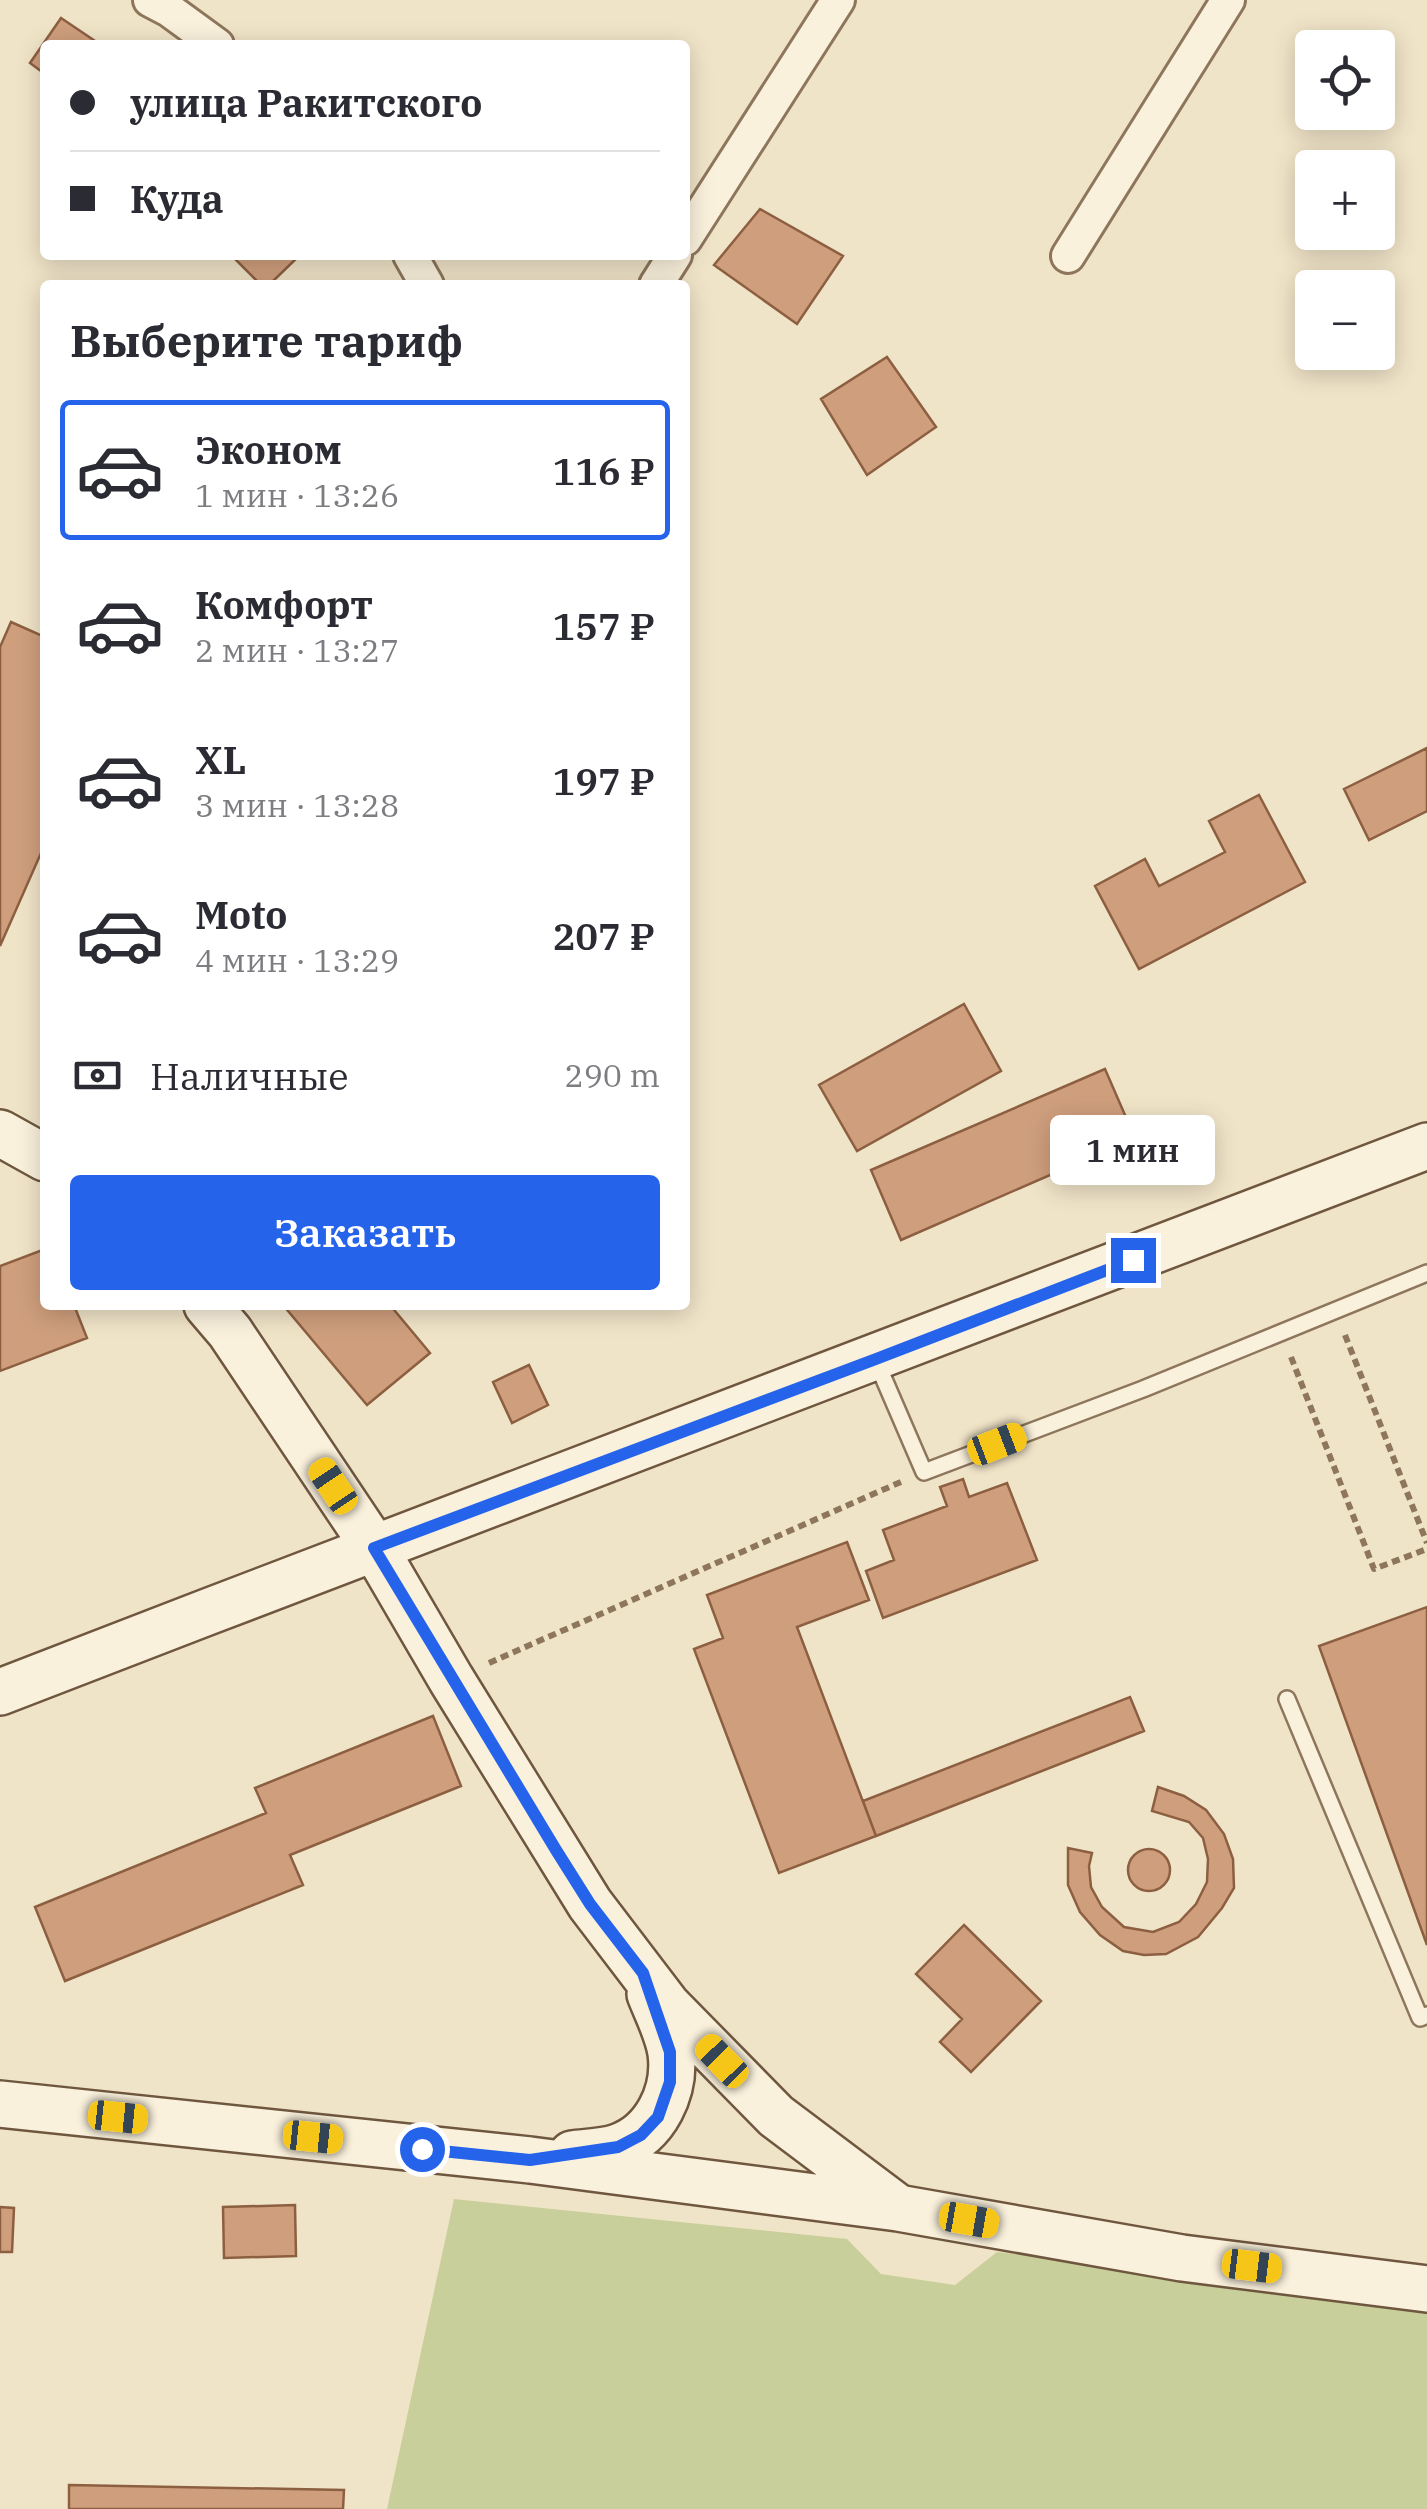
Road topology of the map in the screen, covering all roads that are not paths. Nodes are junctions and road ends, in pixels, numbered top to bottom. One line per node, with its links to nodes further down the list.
1 (150, 0): 4 (street)
2 (838, 0): 5 (street)
3 (1228, 0): 6 (street)
4 (210, 40)
5 (690, 232)
6 (1068, 256)
7 (0, 1133): 9 (main road)
8 (1427, 1146): 12 (main road)
9 (40, 1155)
10 (1427, 1274): 12 (lane)
11 (211, 1310): 13 (main road)
12 (876, 1359): 13 (main road)
13 (374, 1548): 14 (main road); 16 (main road)
14 (0, 1692)
15 (1287, 1699): 17 (lane)
16 (643, 1973): 19 (main road); 20 (main road)
17 (1427, 2016)
18 (0, 2104): 19 (main road)
19 (530, 2160): 20 (main road)
20 (898, 2208): 21 (main road)
21 (1427, 2289)

